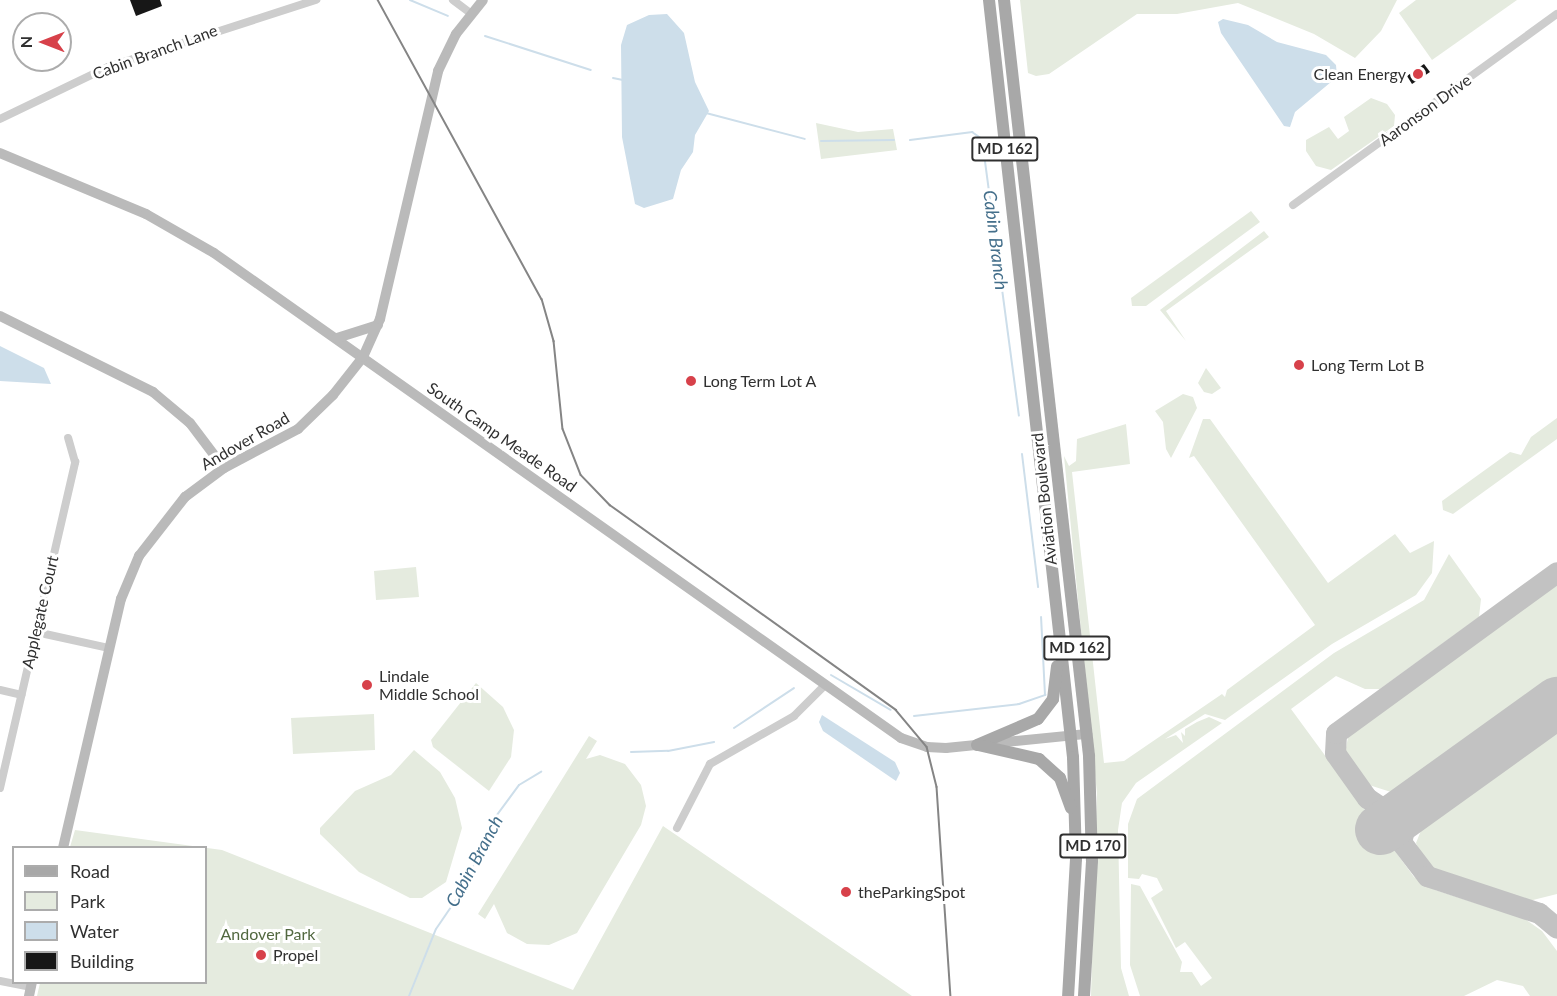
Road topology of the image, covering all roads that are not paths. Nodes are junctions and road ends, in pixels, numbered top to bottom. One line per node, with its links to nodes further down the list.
1 (316, 0): 10 (street, Cabin Branch Lane)
2 (453, 0): 6 (street)
3 (483, 0): 6 (main road, Andover Road)
4 (989, 0): 8 (main road, Aviation Boulevard / MD 162)
5 (1005, 0): 9 (main road, Aviation Boulevard / MD 162)
6 (470, 13): 14 (main road, Andover Road)
7 (1557, 14): 12 (street, Aaronson Drive)
8 (1000, 105): 9 (main road); 19 (main road, Aviation Boulevard / MD 162)
9 (1018, 117): 25 (main road, Aviation Boulevard / MD 162)
10 (0, 119)
11 (0, 153): 15 (main road, South Camp Meade Road / MD 170)
12 (1293, 205)
13 (0, 316): 18 (main road)
14 (378, 325): 15 (main road); 16 (main road, Andover Road)
15 (337, 338): 16 (main road, South Camp Meade Road / MD 170)
16 (363, 357): 18 (main road, Andover Road); 22 (main road, South Camp Meade Road / MD 170)
17 (68, 438): 20 (street, Applegate Court)
18 (224, 468): 21 (main road, Andover Road)
19 (1058, 620): 26 (main road, Aviation Boulevard / MD 162); 27 (main road)
20 (36, 632): 21 (street); 24 (street, Applegate Court)
21 (109, 648): 31 (main road, Andover Road)
22 (824, 686): 27 (main road, South Camp Meade Road / MD 170); 29 (street)
23 (0, 690): 24 (street)
24 (21, 694): 28 (street, Applegate Court)
25 (1087, 734): 26 (main road, MD 170); 35 (main road, Aviation Boulevard / MD 170)
26 (1071, 736): 27 (main road, MD 170); 30 (main road, Aviation Boulevard / MD 162)
27 (977, 745): 30 (main road, MD 170)
28 (0, 788)
29 (677, 828)
30 (1077, 830): 34 (main road, Aviation Boulevard / MD 170)
31 (63, 846)
32 (0, 981): 33 (street)
33 (31, 989)
34 (1068, 996)
35 (1084, 996)

